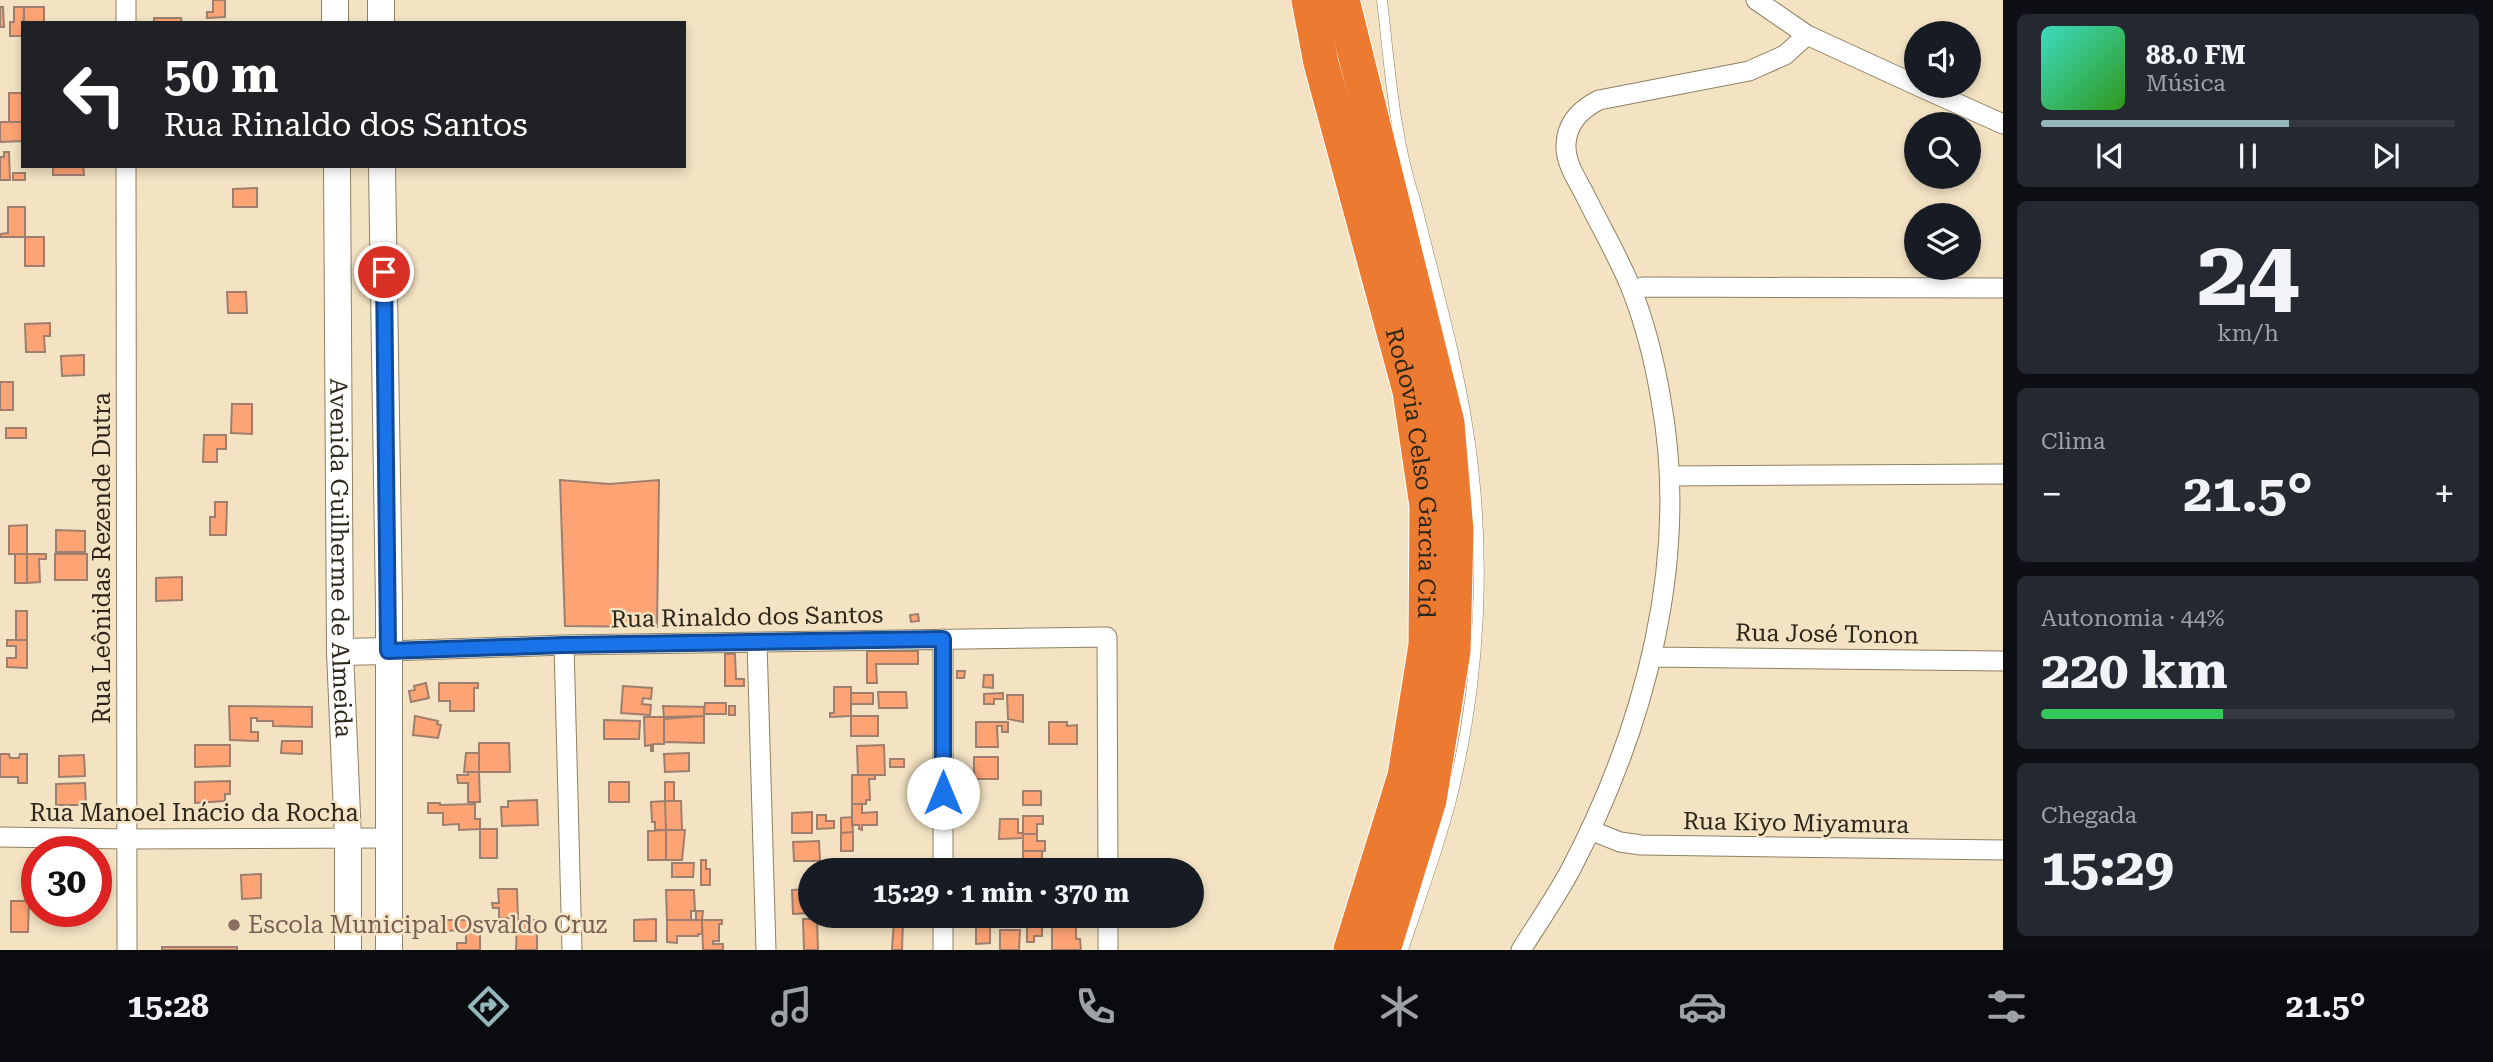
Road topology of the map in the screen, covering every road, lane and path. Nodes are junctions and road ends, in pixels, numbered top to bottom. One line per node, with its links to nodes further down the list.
1 (125, 0): 9 (street)
2 (335, 0): 10 (street)
3 (381, 0): 11 (street)
4 (1309, 0): 48 (highway, Rodovia Celso Garcia Cid)
5 (1342, 0): 19 (highway, Rodovia Celso Garcia Cid)
6 (1366, 0): 19 (highway)
7 (1382, 0): 50 (lane)
8 (1756, 0): 12 (street)
9 (125, 21)
10 (335, 21)
11 (381, 21)
12 (1807, 35): 13 (street); 21 (street)
13 (1904, 79)
14 (1946, 98): 15 (street)
15 (2003, 124)
16 (126, 168): 35 (street, Rua Leônidas Rezende Dutra)
17 (337, 168): 28 (street, Avenida Guilherme de Almeida)
18 (382, 168): 27 (street, Avenida Guilherme de Almeida)
19 (1386, 179): 49 (highway, Rodovia Celso Garcia Cid)
20 (2003, 288): 21 (street)
21 (1632, 291): 23 (street)
22 (2003, 474): 23 (street)
23 (1670, 476): 29 (street)
24 (943, 639): 25 (street, Rua Rinaldo dos Santos); 37 (street); 38 (street, Rua Rinaldo dos Santos)
25 (757, 642): 26 (street, Rua Rinaldo dos Santos); 45 (street)
26 (564, 645): 27 (street, Rua Rinaldo dos Santos); 44 (street)
27 (388, 651): 28 (street); 34 (street, Avenida Guilherme de Almeida)
28 (340, 652): 33 (street, Avenida Guilherme de Almeida)
29 (1651, 657): 30 (street, Rua José Tonon); 31 (street)
30 (2003, 661)
31 (1590, 830): 36 (street, Rua Kiyo Miyamura); 51 (street)
32 (0, 837): 35 (street, Rua Manoel Inácio da Rocha)
33 (348, 838): 34 (street, Rua Manoel Inácio da Rocha); 35 (street, Rua Manoel Inácio da Rocha); 42 (street, Avenida Guilherme de Almeida)
34 (388, 838): 43 (street, Avenida Guilherme de Almeida)
35 (127, 839): 41 (street, Rua Leônidas Rezende Dutra)
36 (2003, 850)
37 (943, 858)
38 (1108, 858)
39 (943, 928): 46 (street)
40 (1108, 928): 47 (street)
41 (127, 950)
42 (348, 950)
43 (389, 950)
44 (572, 950)
45 (766, 950)
46 (943, 950)
47 (1108, 950)
48 (1351, 950)
49 (1383, 950)
50 (1402, 950)
51 (1521, 950)

